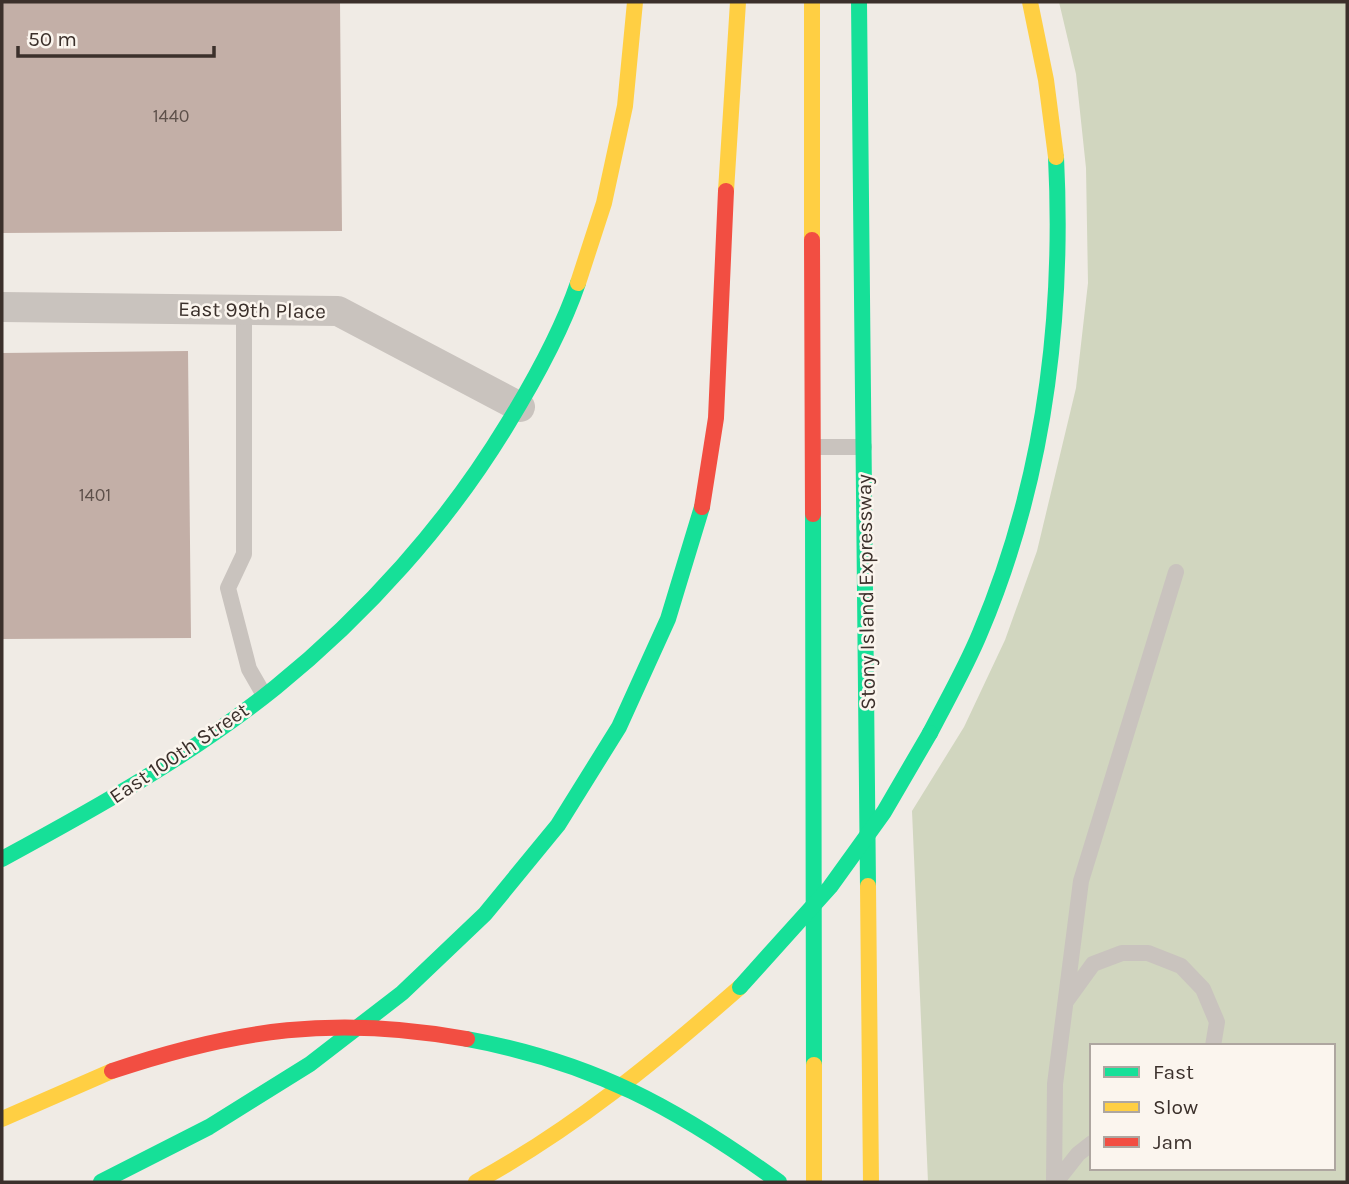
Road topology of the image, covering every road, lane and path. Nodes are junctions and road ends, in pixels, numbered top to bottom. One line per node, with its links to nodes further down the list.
1 (635, 2): 8 (main road, East 100th Street)
2 (738, 2): 18 (main road)
3 (813, 2): 9 (main road)
4 (859, 2): 10 (main road, Stony Island Expressway)
5 (1030, 2): 19 (main road, bridge)
6 (2, 307): 7 (street, East 99th Place)
7 (244, 310): 8 (street, East 99th Place); 12 (lane)
8 (520, 407): 12 (main road, East 100th Street)
9 (814, 447): 10 (lane); 21 (main road)
10 (864, 447): 22 (main road, Stony Island Expressway)
11 (1176, 572): 14 (lane)
12 (264, 695): 13 (main road, East 100th Street)
13 (2, 859)
14 (1065, 1002): 15 (lane); 23 (lane)
15 (1213, 1044)
16 (2, 1119): 20 (main road, bridge)
17 (1090, 1145): 23 (lane)
18 (101, 1182)
19 (476, 1182)
20 (779, 1182)
21 (814, 1182)
22 (871, 1182)
23 (1055, 1182)

